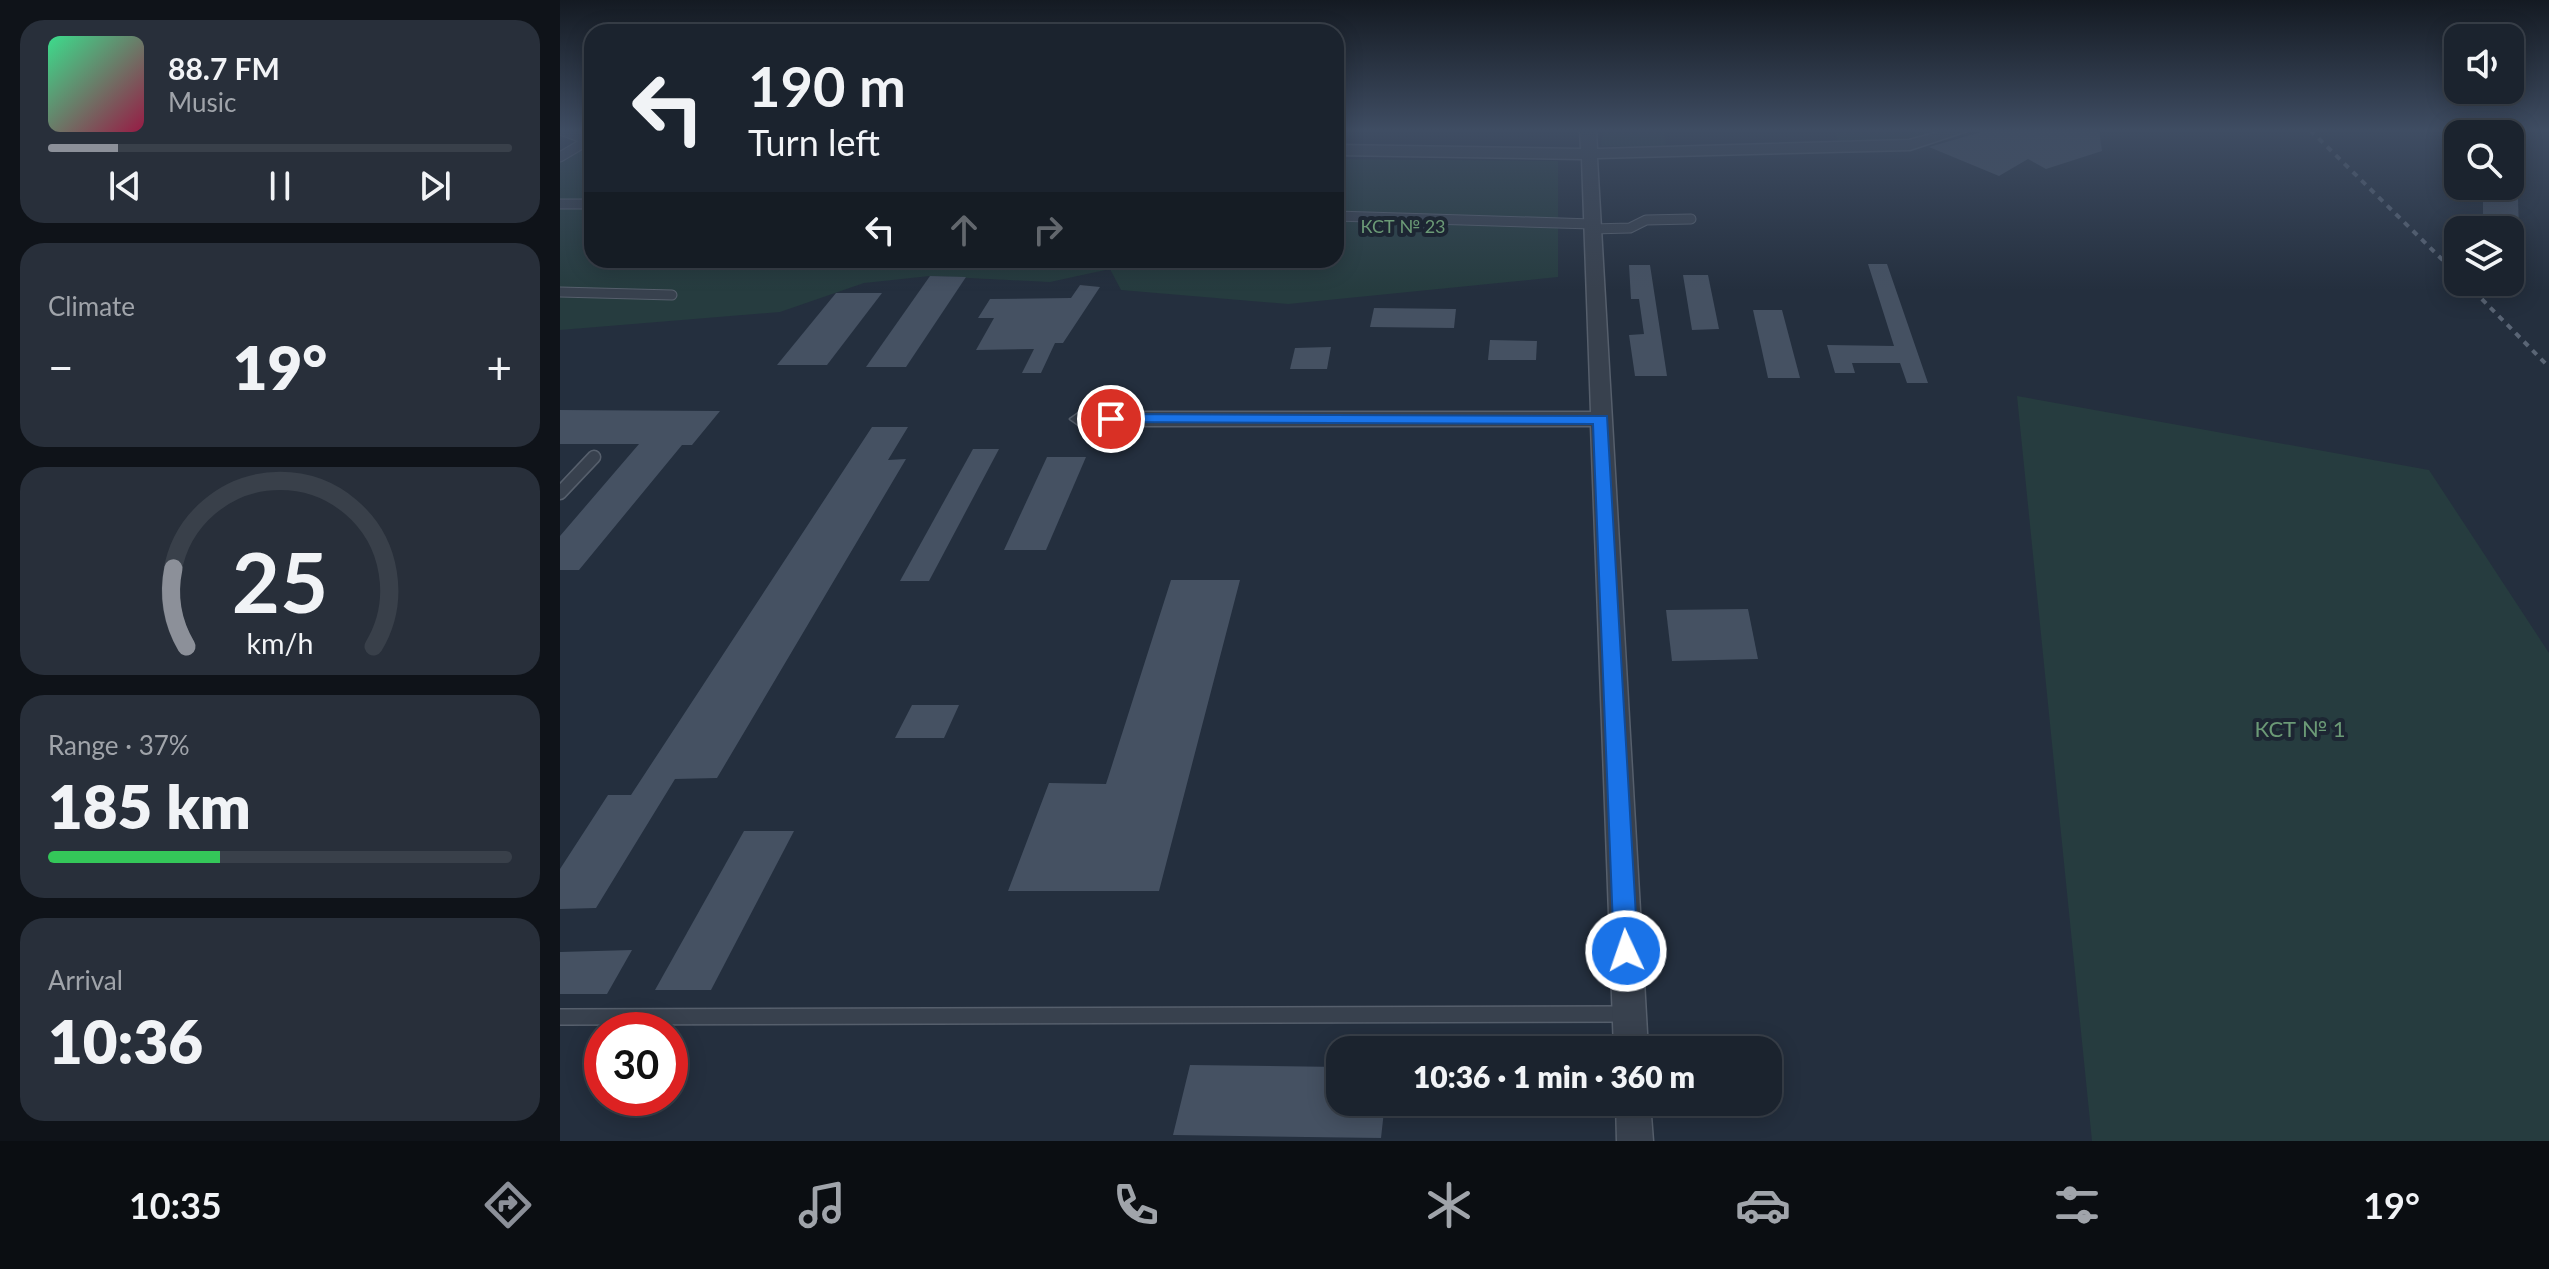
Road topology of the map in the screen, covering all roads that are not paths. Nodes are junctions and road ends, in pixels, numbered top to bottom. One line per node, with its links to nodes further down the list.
1 (1590, 183): 6 (street)
2 (560, 204): 3 (lane)
3 (584, 204)
4 (1344, 216): 6 (lane)
5 (1691, 219): 6 (lane)
6 (1592, 226): 10 (street)
7 (560, 292): 8 (lane)
8 (672, 295)
9 (1080, 419): 10 (street)
10 (1601, 419): 13 (street)
11 (594, 457): 12 (lane)
12 (560, 493)
13 (1629, 1014): 14 (lane); 15 (street)
14 (560, 1017)
15 (1630, 1036)
16 (1634, 1116): 17 (street)
17 (1635, 1141)

